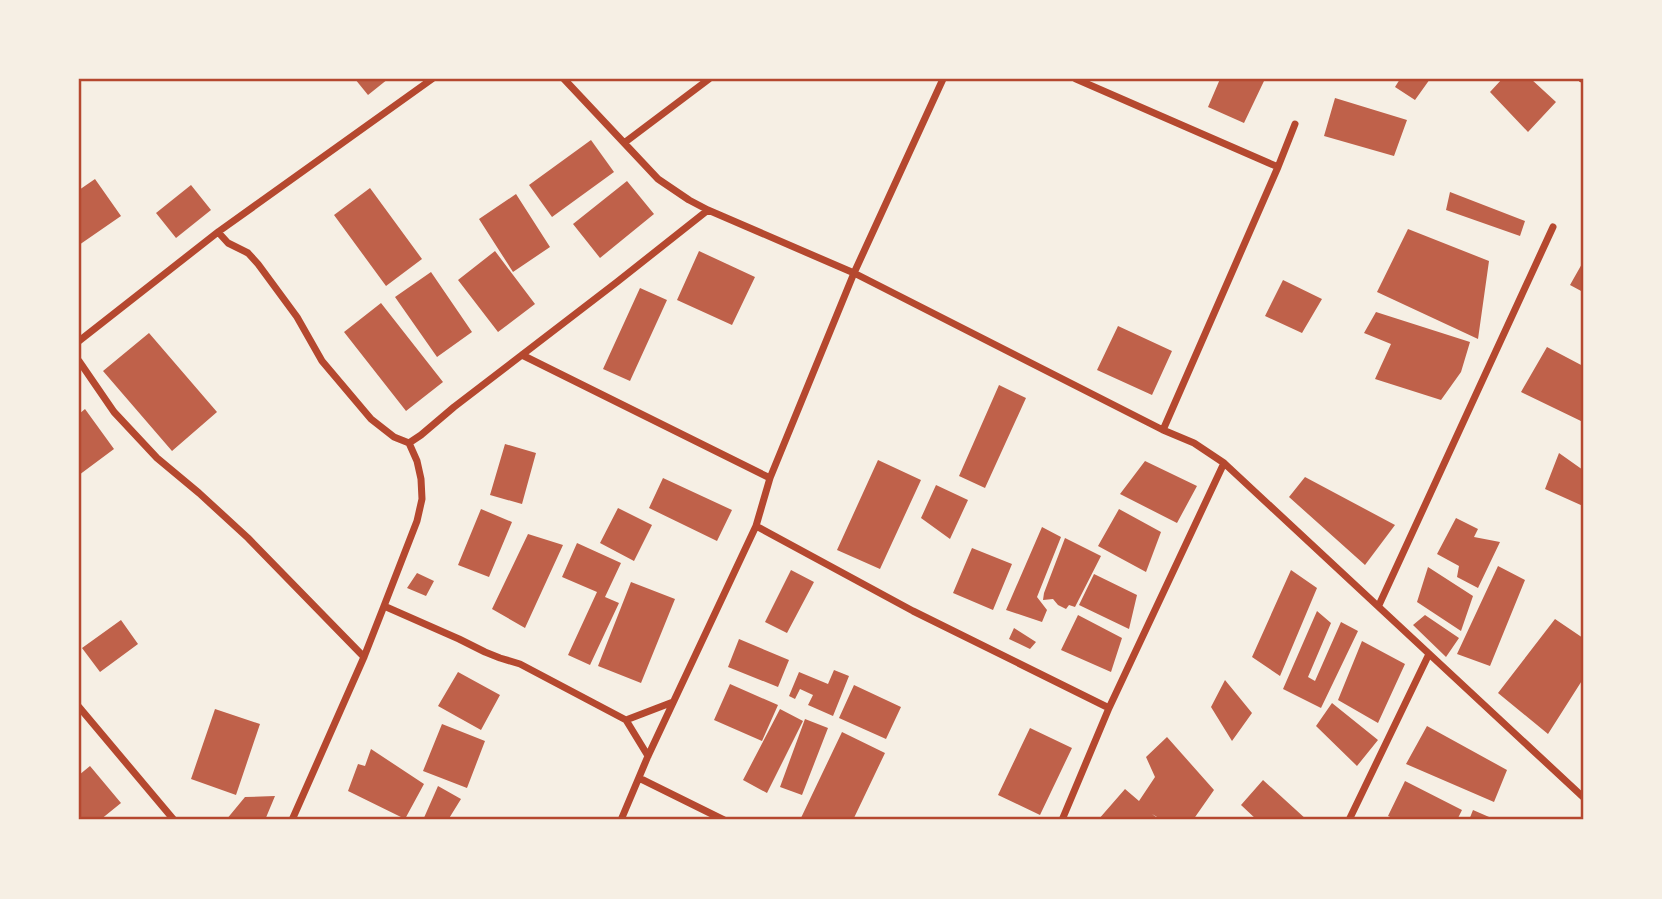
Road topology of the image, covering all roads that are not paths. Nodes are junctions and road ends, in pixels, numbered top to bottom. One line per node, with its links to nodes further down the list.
1 (432, 79): 11 (street)
2 (564, 79): 7 (street)
3 (709, 79): 7 (street)
4 (943, 79): 12 (street)
5 (1076, 79): 8 (street)
6 (1295, 124): 8 (street)
7 (624, 143): 9 (street)
8 (1278, 167): 16 (street)
9 (708, 210): 12 (street); 14 (street)
10 (1553, 227): 22 (street)
11 (218, 232): 13 (street); 17 (street)
12 (854, 273): 16 (street); 19 (street)
13 (79, 341)
14 (522, 355): 17 (street); 19 (street)
15 (79, 361): 24 (street)
16 (1163, 430): 18 (street)
17 (409, 443): 21 (street)
18 (1224, 463): 22 (street); 27 (street)
19 (770, 478): 20 (street)
20 (756, 526): 25 (street); 27 (street)
21 (384, 606): 24 (street); 28 (street)
22 (1378, 606): 23 (street)
23 (1429, 654): 31 (street); 37 (street)
24 (364, 657): 33 (street)
25 (673, 702): 28 (street); 29 (street)
26 (79, 707): 32 (street)
27 (1108, 708): 36 (street)
28 (625, 720): 29 (street)
29 (648, 756): 30 (street)
30 (639, 778): 34 (street); 35 (street)
31 (1583, 797)
32 (174, 820)
33 (292, 820)
34 (621, 820)
35 (723, 820)
36 (1062, 820)
37 (1349, 820)

